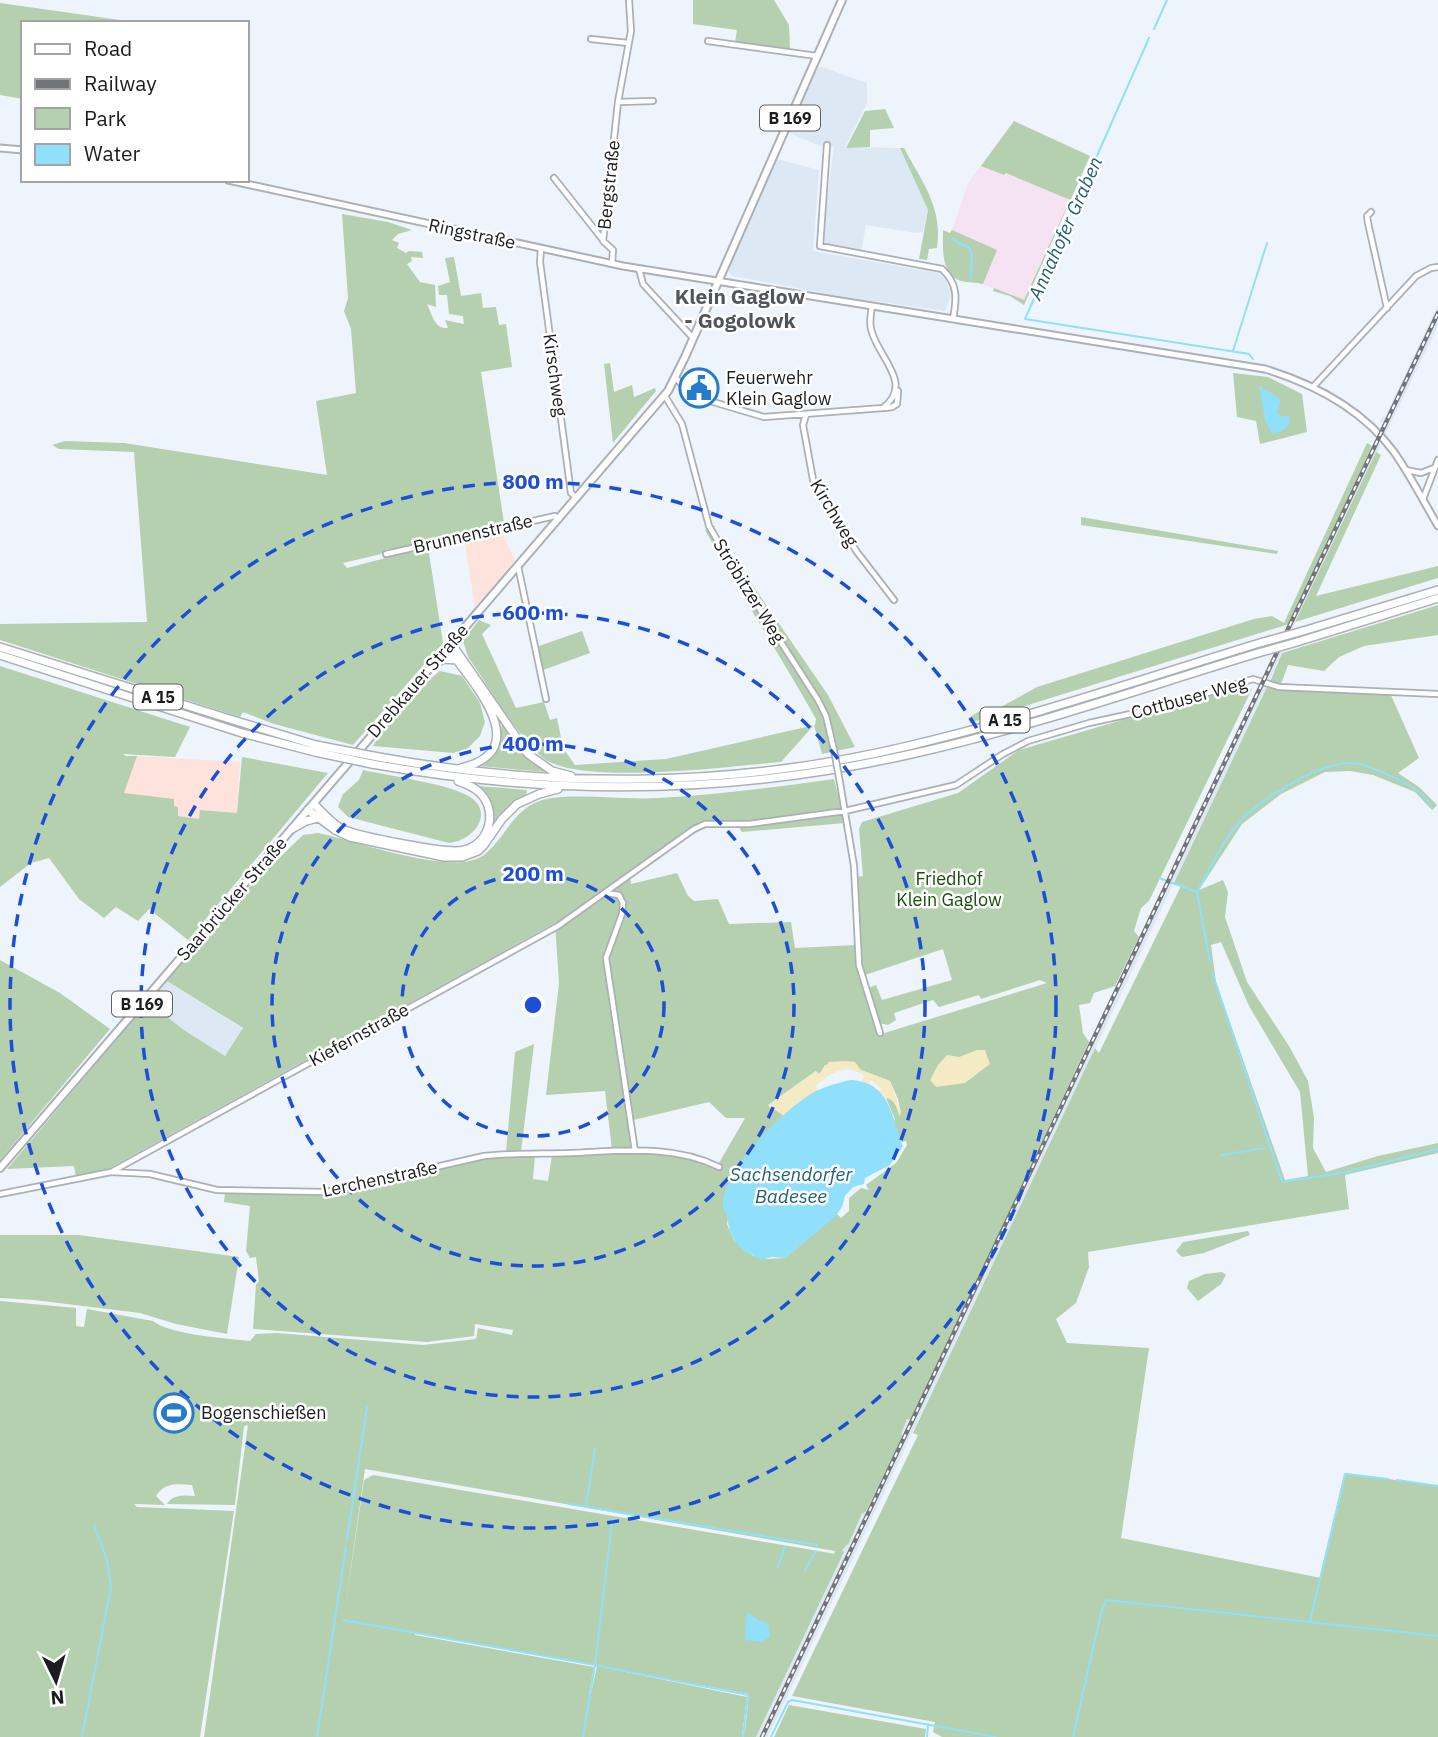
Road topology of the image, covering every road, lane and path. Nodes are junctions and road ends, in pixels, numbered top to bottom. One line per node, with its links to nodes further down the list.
1 (629, 0): 5 (street, Bergstraße)
2 (842, 0): 6 (main road, B 169)
3 (591, 38): 5 (street)
4 (708, 41): 6 (street)
5 (628, 43): 8 (street, Bergstraße)
6 (817, 56): 20 (main road, Drebkauer Straße / B 169)
7 (653, 101): 8 (street)
8 (618, 102): 15 (street, Bergstraße)
9 (827, 145): 23 (street)
10 (0, 148): 11 (main road)
11 (21, 150)
12 (554, 178): 15 (street)
13 (237, 182): 16 (main road, Ringstraße)
14 (1371, 212): 22 (street)
15 (603, 241): 17 (street, Bergstraße)
16 (541, 249): 17 (main road, Ringstraße); 34 (street, Kirschweg)
17 (612, 264): 19 (main road, Ringstraße)
18 (1438, 267): 22 (street)
19 (639, 268): 20 (main road, Ringstraße); 24 (street)
20 (718, 280): 21 (main road, Ringstraße); 24 (main road, Drebkauer Straße / B 169)
21 (872, 306): 23 (main road, Ringstraße); 28 (street)
22 (1387, 309): 26 (street)
23 (953, 319): 26 (main road, Ringstraße)
24 (693, 339): 25 (main road, Drebkauer Straße / B 169)
25 (676, 378): 27 (main road, Drebkauer Straße / B 169); 29 (street)
26 (1313, 387): 33 (main road, Ringstraße)
27 (664, 396): 34 (main road, Drebkauer Straße / B 169); 59 (street, Ströbitzer Weg, bridge)
28 (806, 415): 29 (street); 30 (street, Kirchweg)
29 (787, 416): 30 (street)
30 (803, 425): 42 (street, Kirchweg)
31 (1438, 460): 32 (street)
32 (1435, 467): 33 (street); 35 (street)
33 (1402, 468): 35 (main road, Ringstraße)
34 (577, 498): 36 (main road, Drebkauer Straße / B 169)
35 (1423, 500): 37 (main road, Ringstraße)
36 (559, 519): 38 (street, Brunnenstraße); 39 (main road, Drebkauer Straße / B 169)
37 (1438, 526)
38 (386, 554)
39 (518, 566): 43 (main road, Drebkauer Straße / B 169); 49 (street)
40 (1438, 590): 55 (highway, A 15, bridge)
41 (1438, 598): 57 (highway, A 15, bridge)
42 (894, 600)
43 (449, 645): 46 (highway); 47 (main road, Drebkauer Straße / B 169); 55 (highway)
44 (0, 647): 50 (highway, A 15)
45 (0, 655): 50 (highway, A 15)
46 (457, 660): 47 (highway); 53 (highway)
47 (432, 666): 52 (main road, Drebkauer Straße / B 169)
48 (1438, 694): 56 (street, Cottbuser Weg)
49 (546, 699)
50 (316, 748): 51 (highway, A 15, bridge)
51 (372, 760): 53 (highway, A 15); 54 (highway, A 15)
52 (349, 761): 58 (main road, Saarbrücker Straße / B 169)
53 (453, 769): 55 (highway, A 15)
54 (444, 776): 57 (highway, A 15); 58 (highway)
55 (582, 779)
56 (956, 785): 59 (street, Kiefernstraße)
57 (565, 787): 60 (highway)
58 (311, 807): 60 (highway); 61 (main road, Saarbrücker Straße / B 169)
59 (845, 811): 62 (street, Kiefernstraße); 63 (street)
60 (318, 818): 61 (highway)
61 (292, 829): 65 (main road, Saarbrücker Straße / B 169)
62 (604, 893): 64 (street); 67 (street, Kiefernstraße)
63 (880, 1033)
64 (635, 1151): 66 (street, Lerchenstraße); 67 (street, Lerchenstraße)
65 (1, 1166)
66 (719, 1167)
67 (111, 1172): 68 (street, Lerchenstraße)
68 (0, 1194)

